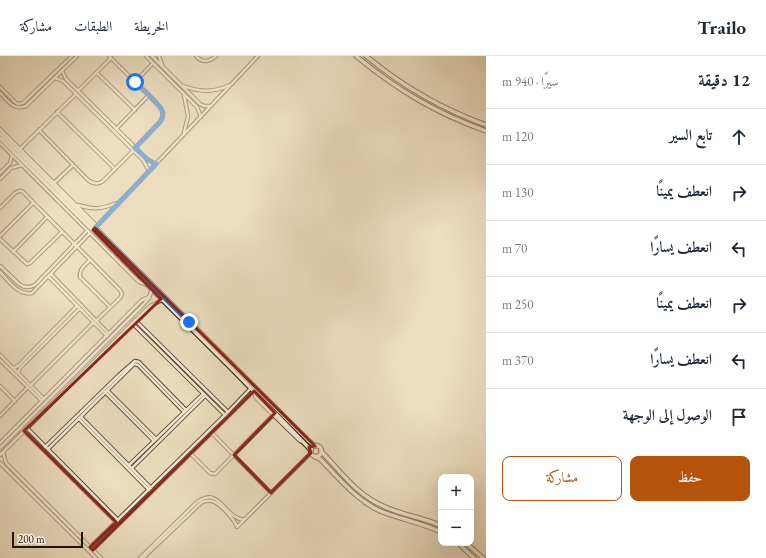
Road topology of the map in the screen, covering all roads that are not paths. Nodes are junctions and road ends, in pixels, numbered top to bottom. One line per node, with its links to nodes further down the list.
1 (66, 56): 13 (street)
2 (72, 56): 13 (street)
3 (77, 56): 16 (street)
4 (146, 56): 14 (street)
5 (152, 56): 15 (street)
6 (159, 56): 15 (street)
7 (196, 56): 8 (street)
8 (216, 56)
9 (258, 56): 22 (street)
10 (356, 56): 40 (street)
11 (366, 56): 36 (street)
12 (110, 57): 17 (street); 21 (street)
13 (66, 61): 24 (street)
14 (153, 63): 21 (street); 28 (street)
15 (163, 67): 23 (street)
16 (62, 71): 18 (street); 19 (street)
17 (97, 72): 25 (street); 33 (street)
18 (65, 77): 20 (street); 25 (street)
19 (55, 78): 20 (street); 26 (street)
20 (62, 80): 27 (street)
21 (135, 82): 29 (street)
22 (232, 84): 23 (street); 31 (street)
23 (182, 86): 30 (street)
24 (0, 87)
25 (78, 91): 38 (street)
26 (0, 93)
27 (76, 94): 34 (street); 46 (street)
28 (184, 94): 32 (street); 42 (street)
29 (148, 96): 33 (street); 46 (street)
30 (201, 105): 31 (street); 32 (street)
31 (211, 106): 35 (street)
32 (198, 108): 35 (street)
33 (135, 110): 38 (street)
34 (57, 112): 39 (street); 51 (street)
35 (201, 116): 42 (street)
36 (486, 125)
37 (0, 129): 45 (street)
38 (116, 129): 46 (street)
39 (39, 130): 45 (street); 50 (street)
40 (486, 131)
41 (0, 133): 55 (street)
42 (184, 134): 48 (street)
43 (0, 138): 64 (street)
44 (0, 143): 47 (street)
45 (20, 149): 55 (street)
46 (134, 149): 48 (street); 51 (street); 53 (street)
47 (12, 154): 49 (street); 52 (street)
48 (156, 164): 53 (street)
49 (22, 165): 54 (street); 65 (street)
50 (73, 165): 51 (street); 58 (street)
51 (115, 169)
52 (3, 170): 54 (street); 56 (street)
53 (149, 170): 60 (street)
54 (6, 173): 57 (street)
55 (42, 173): 58 (street); 64 (street)
56 (0, 174)
57 (0, 179)
58 (54, 182): 61 (street)
59 (33, 203): 62 (street); 63 (street); 67 (street)
60 (118, 203): 61 (street); 64 (street)
61 (76, 204): 64 (street)
62 (0, 208)
63 (47, 217): 66 (street); 70 (street)
64 (94, 229): 65 (street); 69 (street); 75 (street); 110 (street)
65 (87, 231): 68 (street)
66 (62, 232): 68 (street); 70 (street)
67 (0, 238): 70 (street)
68 (74, 244): 69 (street); 72 (street)
69 (77, 247): 71 (street); 74 (street)
70 (13, 252)
71 (90, 260): 80 (street); 80 (street)
72 (0, 266)
73 (0, 272): 74 (street)
74 (50, 276): 79 (street); 83 (street)
75 (152, 289): 76 (street); 77 (street)
76 (149, 297): 78 (street); 85 (street)
77 (162, 300): 81 (street); 93 (street)
78 (142, 306): 81 (street); 97 (street)
79 (78, 307): 83 (street); 88 (street); 89 (street)
80 (110, 307): 83 (street)
81 (146, 310): 82 (street)
82 (135, 320): 84 (street); 99 (street)
83 (95, 322): 85 (street); 91 (street)
84 (132, 323): 94 (street); 104 (street)
85 (108, 335): 95 (street)
86 (0, 355): 88 (street)
87 (0, 360): 91 (street)
88 (13, 368): 89 (street)
89 (18, 373): 91 (street)
90 (0, 386): 96 (street)
91 (30, 386): 95 (street); 96 (street)
92 (106, 391): 98 (street); 103 (street); 107 (street)
93 (253, 391): 99 (street); 100 (street); 106 (street); 108 (street)
94 (204, 395): 98 (street); 102 (street); 123 (street)
95 (43, 400): 97 (street); 109 (street)
96 (15, 401): 101 (street)
97 (45, 403): 111 (street)
98 (185, 411): 107 (street); 112 (street)
99 (228, 412): 102 (street)
100 (273, 414): 108 (street); 117 (street)
101 (0, 415)
102 (225, 415): 124 (street)
103 (80, 418): 112 (street); 121 (street); 124 (street)
104 (27, 428): 105 (street); 112 (street)
105 (24, 431): 115 (street); 129 (street)
106 (212, 433): 116 (street); 117 (street)
107 (155, 440): 121 (street)
108 (304, 442): 114 (street)
109 (0, 443)
110 (315, 446): 113 (street); 114 (street)
111 (0, 448)
112 (47, 448): 129 (street)
113 (321, 451): 118 (street); 130 (street)
114 (311, 452): 118 (street); 125 (street)
115 (1, 453): 120 (street)
116 (191, 454): 117 (street); 135 (street)
117 (234, 455): 125 (street)
118 (315, 457): 131 (street)
119 (0, 464): 122 (street)
120 (8, 465): 122 (street); 126 (street)
121 (129, 465): 123 (street)
122 (5, 468): 126 (street)
123 (132, 468): 124 (street)
124 (150, 489): 129 (street)
125 (271, 493): 128 (street)
126 (60, 520): 135 (street); 136 (street)
127 (235, 520): 128 (street); 128 (street); 132 (street)
128 (244, 520)
129 (117, 521): 135 (street)
130 (438, 525)
131 (438, 531)
132 (159, 541): 138 (street); 139 (street)
133 (461, 546): 140 (street)
134 (469, 546): 141 (street)
135 (92, 549): 137 (street)
136 (96, 558)
137 (101, 558)
138 (140, 558)
139 (143, 558)
140 (474, 558)
141 (483, 558)

